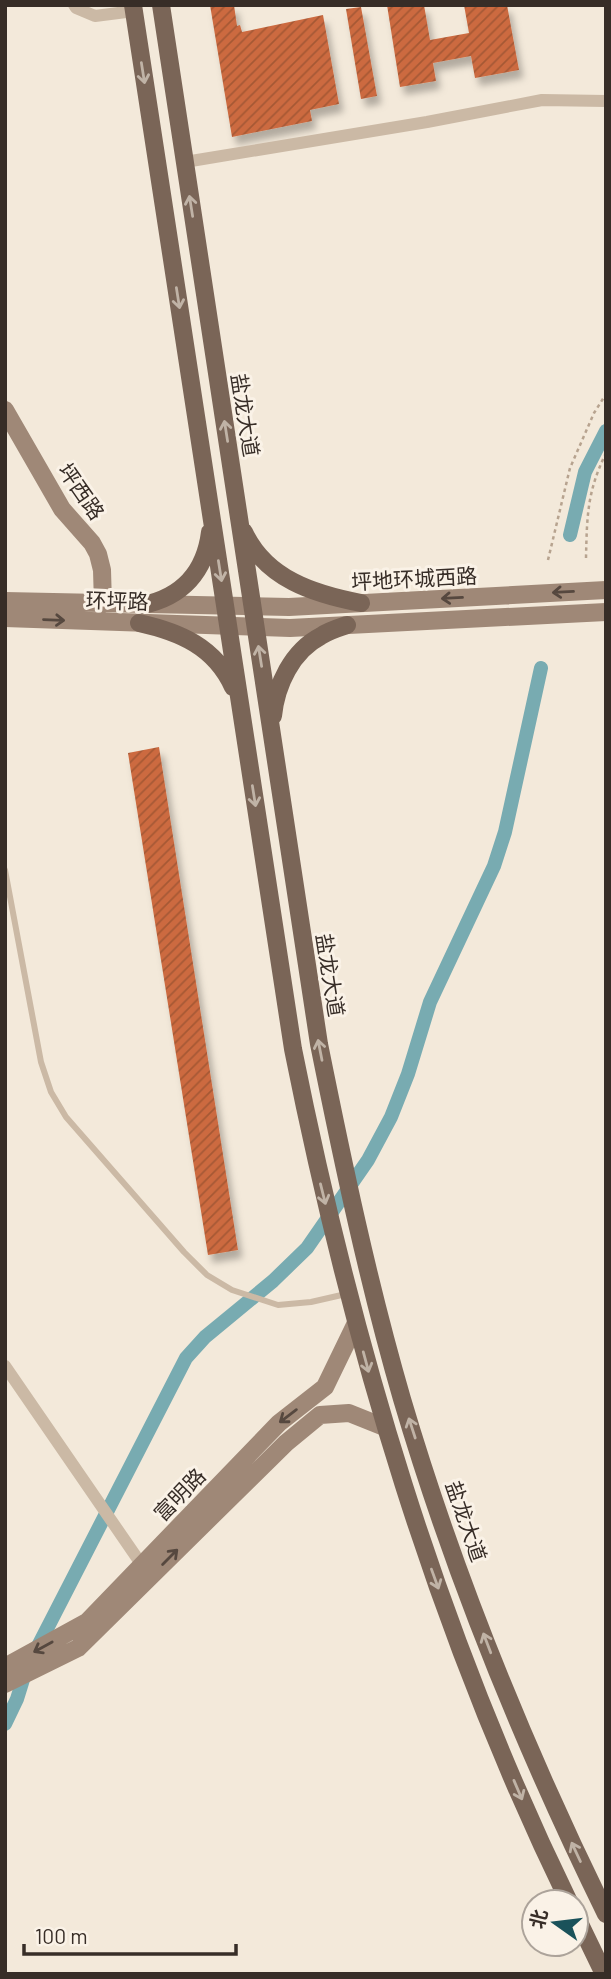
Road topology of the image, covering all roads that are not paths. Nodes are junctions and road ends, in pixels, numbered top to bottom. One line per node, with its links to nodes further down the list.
1 (74, 5): 3 (street)
2 (161, 5): 5 (main road, 盐龙大道)
3 (133, 8): 7 (main road, one-way to 7)
4 (606, 101): 5 (street)
5 (185, 162): 8 (main road, 盐龙大道, one-way to 5)
6 (5, 410): 16 (main road, 坪西路)
7 (211, 518): 12 (main road); 13 (main road, one-way to 13)
8 (239, 520): 11 (main road); 14 (main road, 盐龙大道)
9 (606, 590): 11 (main road, 坪地环城西路, one-way to 11)
10 (5, 601): 16 (main road, 环坪路)
11 (361, 603): 14 (main road, 坪地环城西路)
12 (143, 605): 13 (main road, 环坪路); 16 (main road, 环坪路)
13 (225, 607): 14 (main road, 坪地环城西路); 20 (main road)
14 (252, 607): 21 (main road, 盐龙大道)
15 (606, 612): 19 (main road, 坪地环城西路)
16 (103, 613): 17 (main road, 环坪路, one-way to 16); 18 (main road, 环坪路)
17 (5, 618)
18 (139, 623): 20 (main road, 环坪路); 22 (main road)
19 (347, 625): 21 (main road, 坪地环城西路); 23 (main road)
20 (228, 626): 21 (main road, 坪地环城西路); 22 (main road)
21 (256, 627): 23 (main road, 盐龙大道, one-way to 21)
22 (240, 702): 25 (main road, one-way to 25)
23 (271, 733): 33 (main road, 盐龙大道, one-way to 23)
24 (5, 870): 25 (lane)
25 (348, 1293): 26 (main road)
26 (356, 1324): 28 (main road, one-way to 28); 29 (main road, 富明路, one-way to 29)
27 (7, 1370): 29 (street)
28 (384, 1427): 29 (main road, 富明路, one-way to 28); 32 (main road, one-way to 32)
29 (146, 1571): 30 (main road, 富明路, one-way to 30); 31 (main road, 富明路)
30 (5, 1668)
31 (5, 1684)
32 (563, 1888)
33 (606, 1914)
34 (590, 1945): 35 (main road)
35 (604, 1974)

